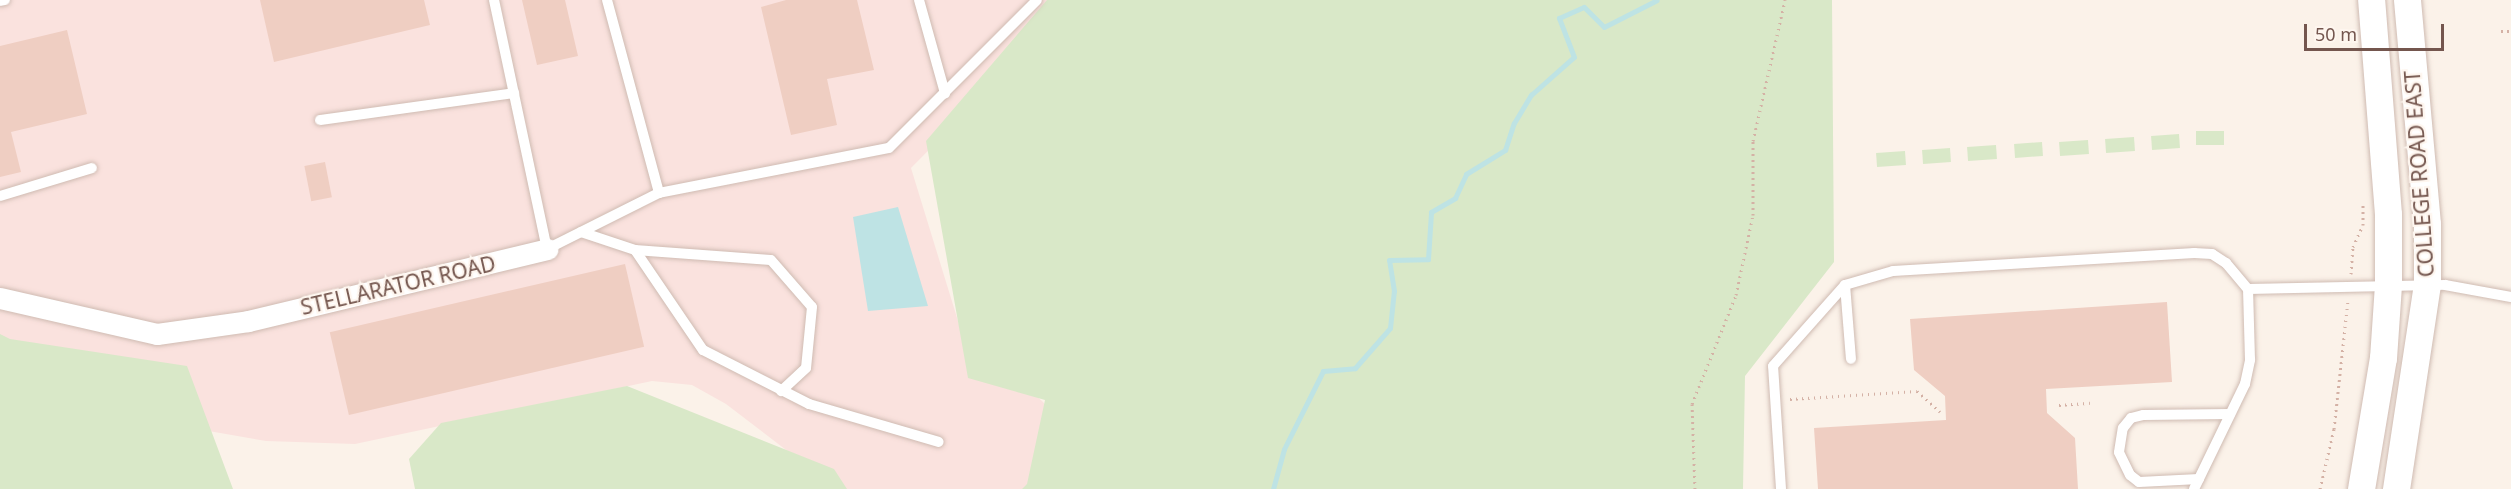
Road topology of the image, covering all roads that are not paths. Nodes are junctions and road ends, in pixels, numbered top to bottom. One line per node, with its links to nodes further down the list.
1 (5, 0): 8 (lane)
2 (494, 0): 9 (lane)
3 (609, 0): 13 (lane)
4 (919, 0): 10 (lane)
5 (1037, 0): 10 (lane)
6 (2371, 0): 19 (street, COLLEGE ROAD EAST)
7 (2408, 0): 20 (street, COLLEGE ROAD EAST)
8 (0, 1)
9 (514, 93): 11 (lane); 16 (lane)
10 (945, 93): 13 (lane)
11 (320, 120)
12 (93, 168): 14 (lane)
13 (659, 193): 15 (lane)
14 (0, 196)
15 (581, 232): 16 (lane); 17 (lane)
16 (547, 249): 23 (street, STELLARATOR ROAD)
17 (635, 250): 25 (lane); 25 (lane)
18 (1845, 285): 21 (lane); 24 (lane); 29 (lane)
19 (2388, 285): 20 (lane); 21 (lane); 30 (street, COLLEGE ROAD EAST)
20 (2427, 285): 22 (lane); 31 (street, COLLEGE ROAD EAST)
21 (2248, 289): 26 (lane)
22 (2511, 297)
23 (0, 298)
24 (1851, 358)
25 (781, 390): 27 (lane)
26 (2230, 414): 28 (lane); 28 (lane)
27 (939, 442)
28 (2197, 484)
29 (1781, 489)
30 (2361, 489)
31 (2396, 489)

